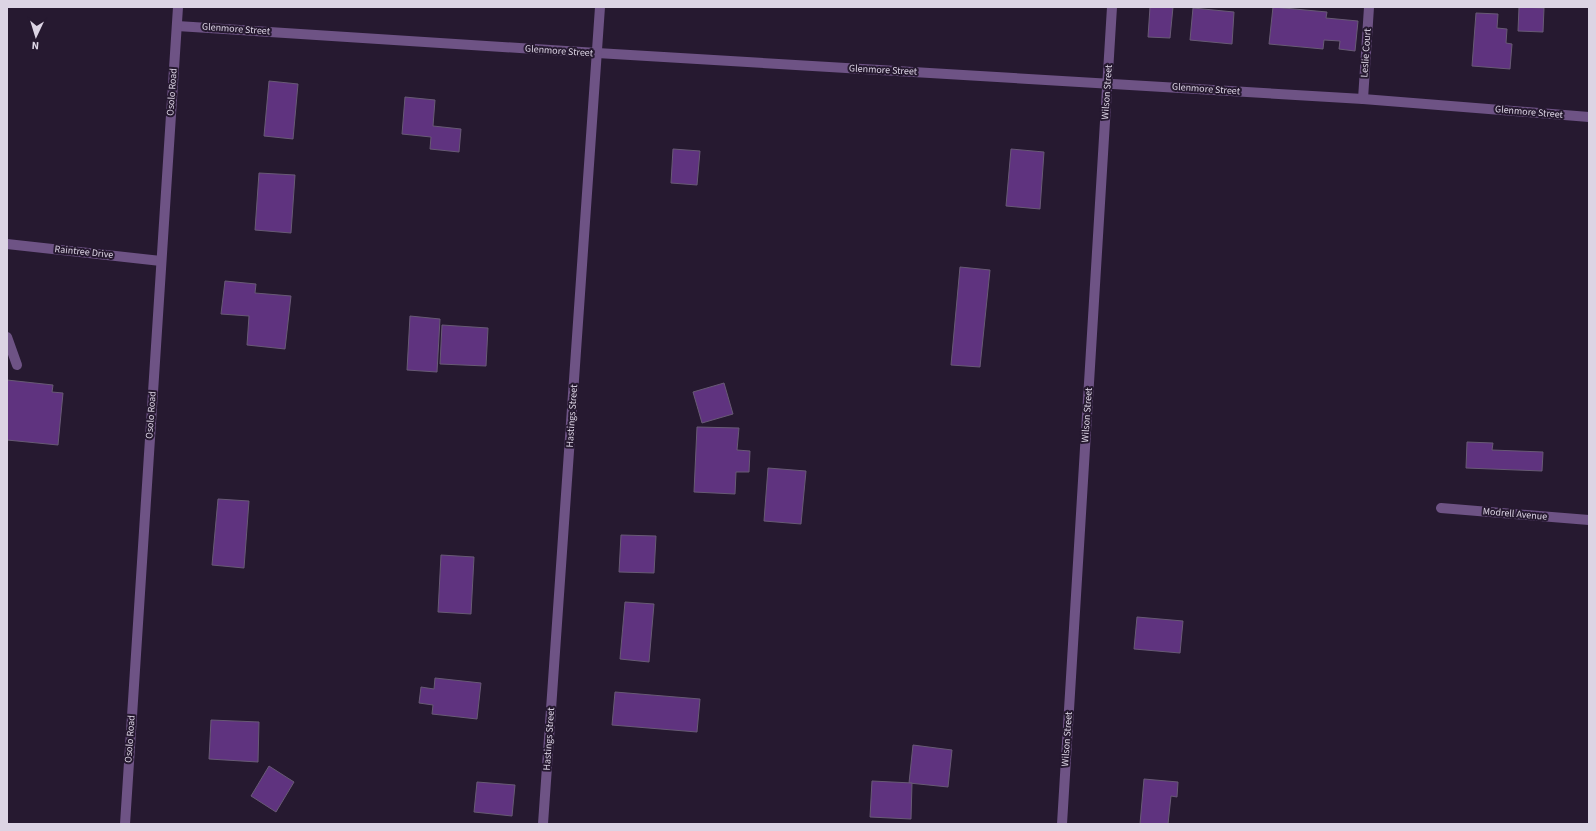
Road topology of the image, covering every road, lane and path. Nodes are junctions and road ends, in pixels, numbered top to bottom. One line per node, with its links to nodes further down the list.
1 (178, 7): 5 (street, Osolo Road)
2 (600, 7): 6 (street, Hastings Street)
3 (1112, 7): 7 (street, Wilson Street)
4 (1369, 7): 8 (street, Leslie Court)
5 (177, 26): 6 (street, Glenmore Street); 11 (street, Osolo Road)
6 (597, 53): 7 (street, Glenmore Street); 17 (street, Hastings Street)
7 (1107, 83): 8 (street, Glenmore Street); 18 (street, Wilson Street)
8 (1363, 99): 9 (street, Glenmore Street)
9 (1589, 117)
10 (7, 244): 11 (street, Raintree Drive)
11 (161, 261): 16 (street, Osolo Road)
12 (7, 337): 13 (street)
13 (17, 365)
14 (1441, 508): 15 (street, Modrell Avenue)
15 (1589, 520)
16 (125, 824)
17 (542, 824)
18 (1062, 824)

